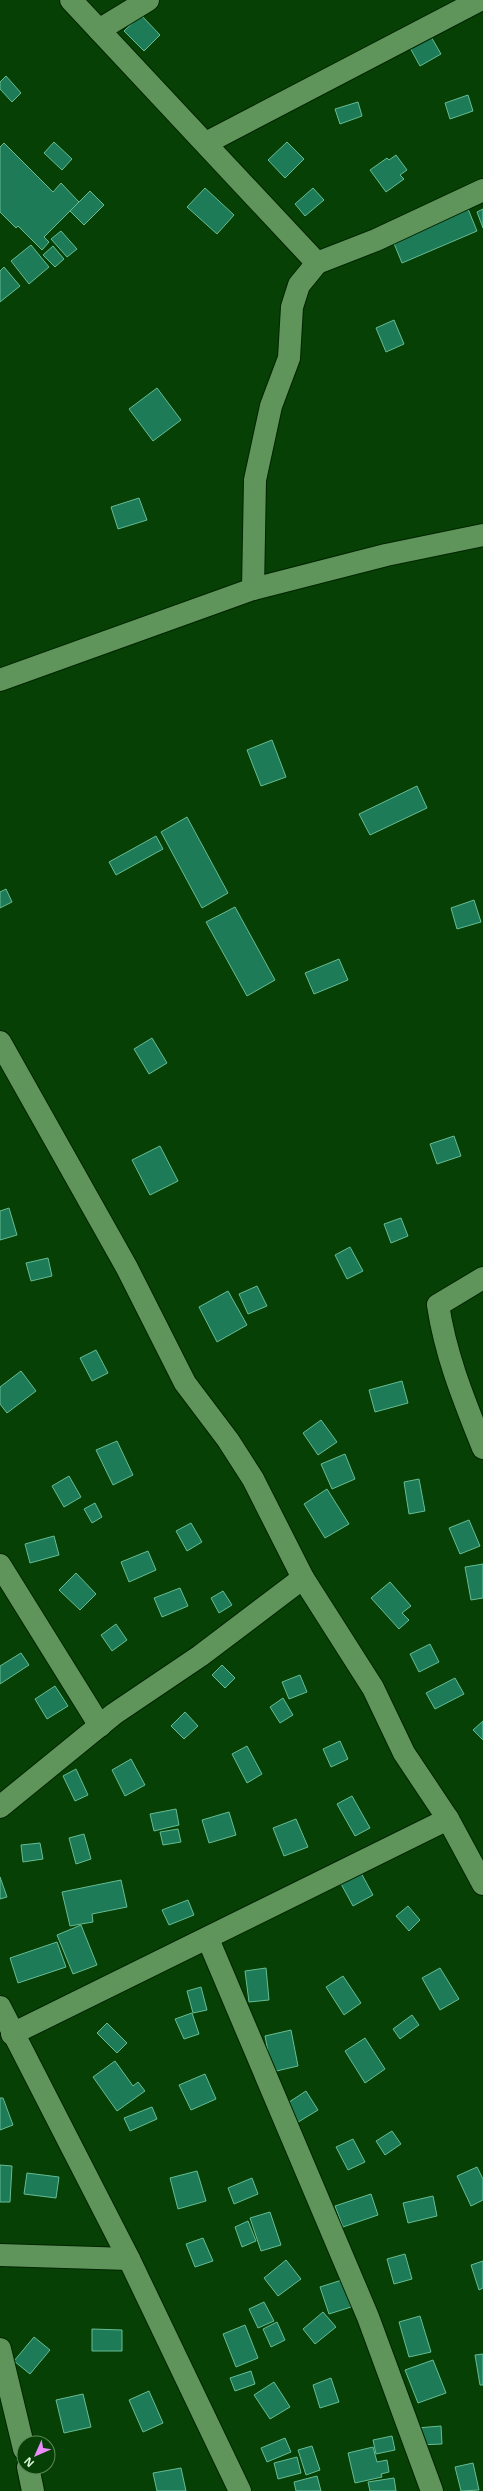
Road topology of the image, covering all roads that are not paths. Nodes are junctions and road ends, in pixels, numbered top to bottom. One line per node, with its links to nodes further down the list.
1 (71, 0): 4 (street)
2 (148, 0): 4 (street)
3 (480, 0): 5 (street)
4 (99, 30): 5 (street)
5 (206, 143): 7 (street)
6 (483, 190): 7 (street)
7 (317, 263): 9 (street)
8 (483, 535): 9 (street)
9 (253, 589): 10 (street)
10 (0, 680)
11 (0, 1042): 15 (street)
12 (483, 1278): 13 (street)
13 (483, 1448)
14 (0, 1564): 16 (street)
15 (303, 1578): 16 (street); 18 (street)
16 (100, 1726): 17 (street)
17 (0, 1807)
18 (448, 1819): 19 (street); 20 (street)
19 (483, 1884)
20 (208, 1939): 22 (street); 30 (street)
21 (0, 2007): 22 (street)
22 (12, 2034): 24 (street)
23 (0, 2255): 24 (street)
24 (129, 2259): 29 (street)
25 (0, 2349): 26 (street)
26 (21, 2435)
27 (30, 2475): 28 (street)
28 (33, 2491)
29 (240, 2491)
30 (432, 2491)

